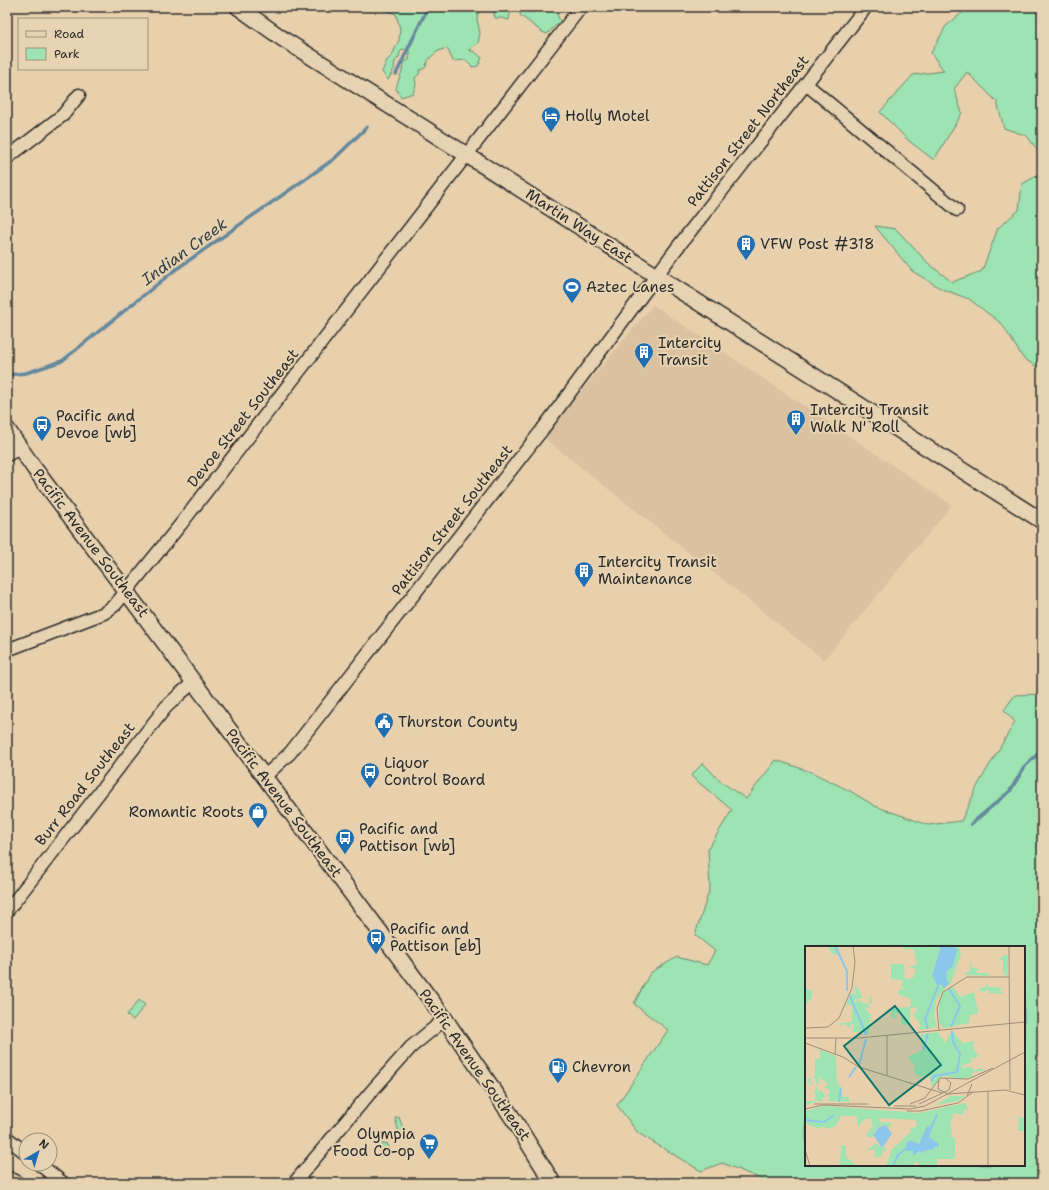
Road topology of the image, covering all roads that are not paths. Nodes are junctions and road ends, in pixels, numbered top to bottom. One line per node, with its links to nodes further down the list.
1 (238, 7): 6 (main road, Martin Way East)
2 (582, 7): 6 (street, Devoe Street Southeast)
3 (866, 7): 4 (street, Pattison Street Northeast)
4 (806, 84): 8 (street); 9 (street, Pattison Street Northeast)
5 (80, 95): 7 (street)
6 (466, 155): 9 (main road, Martin Way East); 13 (street, Devoe Street Southeast)
7 (7, 158)
8 (957, 210)
9 (656, 276): 12 (main road, Martin Way East); 16 (street, Pattison Street Southeast)
10 (7, 429): 11 (main road, Pacific Avenue Southeast)
11 (14, 452): 13 (main road, Pacific Avenue Southeast)
12 (1042, 521)
13 (127, 591): 14 (street, Devoe Street Southeast); 15 (main road, Pacific Avenue Southeast)
14 (7, 650)
15 (194, 682): 16 (main road, Pacific Avenue Southeast); 17 (street, Burr Road Southeast)
16 (264, 777): 18 (main road, Pacific Avenue Southeast)
17 (7, 911)
18 (445, 1018): 25 (street); 26 (main road, Pacific Avenue Southeast)
19 (7, 1138): 20 (street)
20 (18, 1147)
21 (49, 1172): 24 (street)
22 (7, 1180): 23 (highway)
23 (14, 1183)
24 (63, 1183)
25 (294, 1183)
26 (553, 1183)

